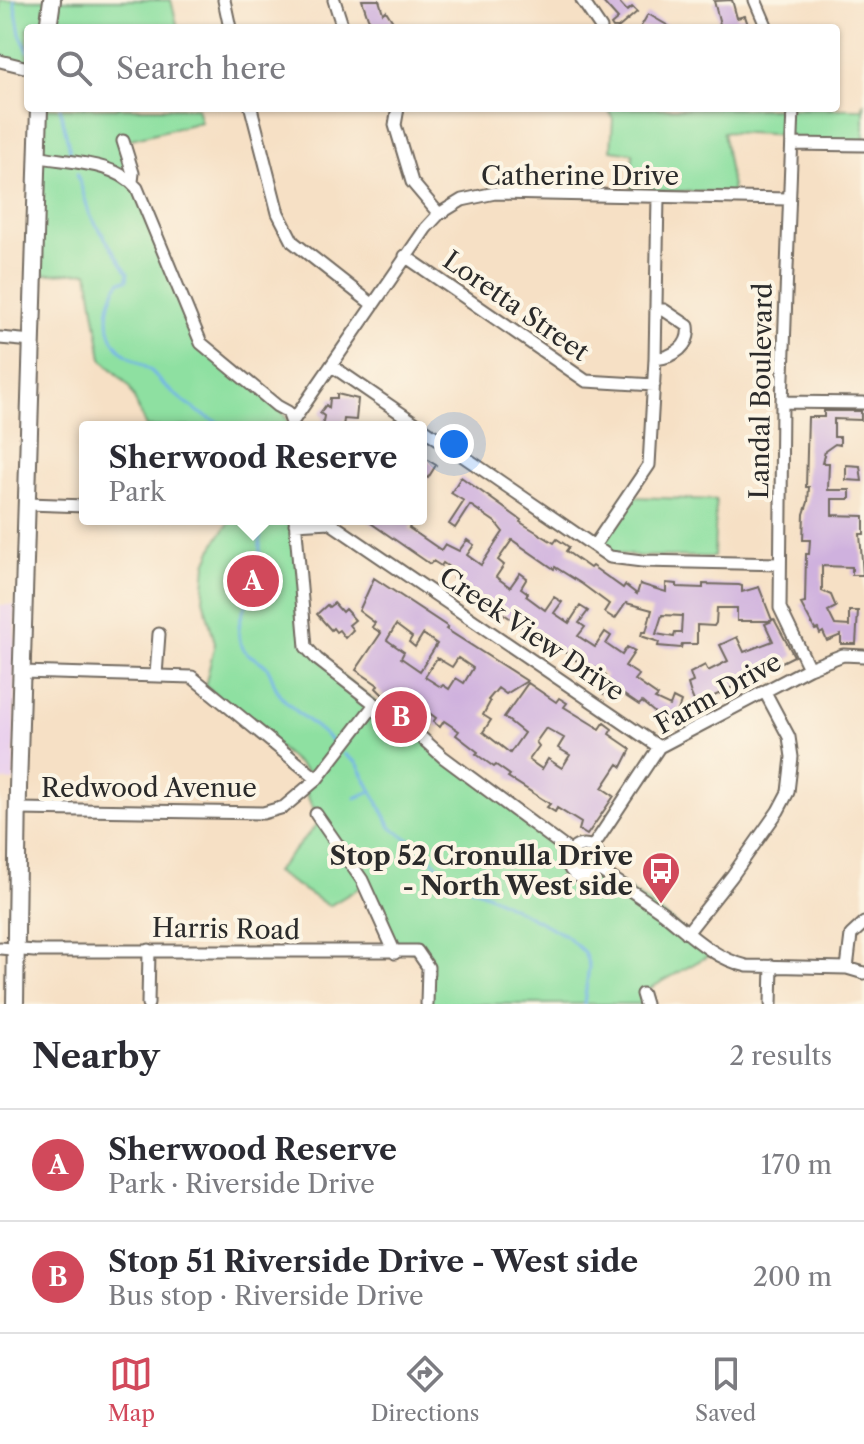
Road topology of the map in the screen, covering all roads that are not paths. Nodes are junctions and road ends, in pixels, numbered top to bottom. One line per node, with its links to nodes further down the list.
1 (52, 0): 6 (main road)
2 (224, 0): 7 (street)
3 (334, 0): 8 (street)
4 (582, 0): 9 (street)
5 (755, 0): 10 (street)
6 (49, 24)
7 (229, 24)
8 (342, 24)
9 (598, 24)
10 (765, 24)
11 (0, 61): 12 (street)
12 (24, 67)
13 (39, 112): 20 (main road)
14 (252, 112): 26 (street)
15 (397, 112): 24 (street)
16 (793, 112): 18 (street, Landal Boulevard)
17 (123, 141): 21 (street)
18 (792, 144): 19 (street); 23 (street, Landal Boulevard)
19 (864, 145)
20 (36, 156): 21 (street); 29 (main road)
21 (132, 182): 35 (street)
22 (658, 197): 23 (street, Catherine Drive); 24 (street, Catherine Drive); 27 (street)
23 (788, 199): 33 (street, Landal Boulevard)
24 (439, 214): 25 (street, Catherine Drive)
25 (405, 256): 26 (street, Catherine Drive); 32 (street, Loretta Street)
26 (372, 304): 31 (street, Catherine Drive)
27 (656, 309): 30 (street); 30 (street)
28 (0, 338): 29 (street)
29 (32, 341): 39 (main road)
30 (655, 359): 32 (street)
31 (332, 366): 36 (street, Catherine Drive); 37 (street)
32 (654, 385): 43 (street)
33 (782, 402): 34 (street); 44 (street, Landal Boulevard)
34 (864, 403)
35 (292, 421)
36 (295, 421)
37 (412, 421)
38 (427, 431): 43 (street)
39 (28, 504): 40 (street); 48 (main road)
40 (79, 506)
41 (295, 525): 51 (street)
42 (333, 525): 52 (street, Creek View Drive)
43 (594, 546): 44 (street)
44 (779, 564): 47 (street, Landal Boulevard)
45 (159, 634): 49 (street)
46 (864, 656): 47 (street, Farm Drive)
47 (809, 668): 50 (street, Farm Drive)
48 (22, 672): 49 (street); 54 (main road)
49 (156, 675): 53 (street)
50 (765, 692): 52 (street, Farm Drive); 60 (street)
51 (375, 704): 53 (street, Redwood Avenue); 57 (street)
52 (659, 747): 56 (street, Farm Drive)
53 (317, 779): 54 (street, Redwood Avenue)
54 (19, 809): 61 (main road)
55 (316, 814): 63 (street)
56 (592, 848): 57 (street); 58 (street)
57 (571, 852): 58 (street)
58 (598, 869): 60 (street)
59 (864, 923): 65 (street)
60 (687, 933): 64 (street)
61 (8, 949): 62 (street, Harris Road); 67 (main road)
62 (149, 950): 63 (street, Harris Road); 68 (street)
63 (395, 953): 69 (street, Harris Road)
64 (772, 966): 65 (street); 70 (street)
65 (847, 968): 66 (street)
66 (864, 973)
67 (15, 1004)
68 (148, 1004)
69 (427, 1004)
70 (771, 1004)

